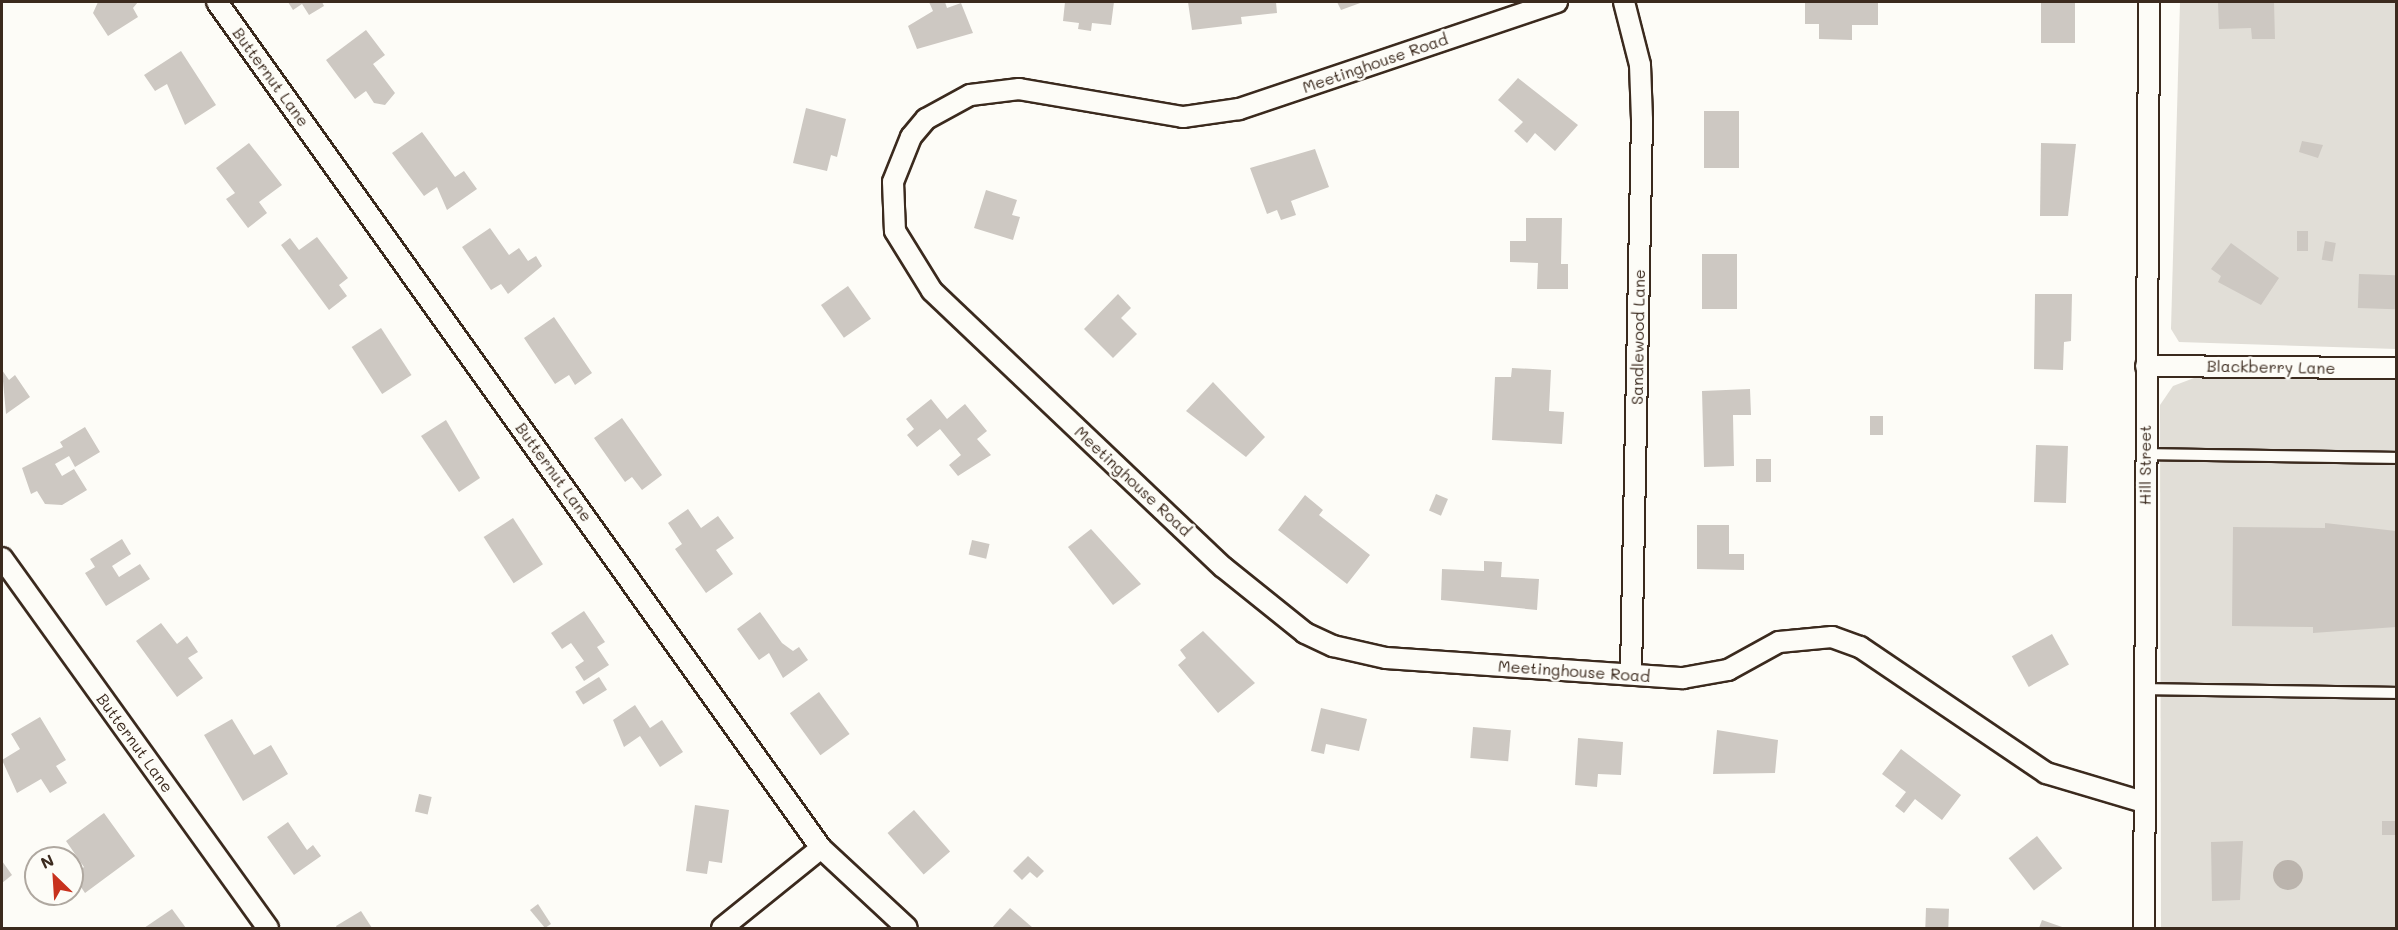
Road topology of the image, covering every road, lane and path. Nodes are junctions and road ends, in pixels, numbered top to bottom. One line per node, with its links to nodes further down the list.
1 (218, 2): 14 (street, Butternut Lane)
2 (1557, 2): 10 (street, Meetinghouse Road)
3 (1624, 2): 10 (street, Sandlewood Lane)
4 (2150, 2): 5 (street, Hill Street)
5 (2146, 366): 6 (street, Blackberry Lane); 7 (street, Hill Street)
6 (2397, 368)
7 (2146, 454): 8 (lane); 11 (street, Hill Street)
8 (2397, 458)
9 (2, 558): 15 (street, Butternut Lane)
10 (1631, 675): 13 (street, Meetinghouse Road)
11 (2144, 689): 12 (lane); 13 (street, Hill Street)
12 (2397, 693)
13 (2143, 802): 18 (street, Hill Street)
14 (821, 848): 16 (street); 17 (street, Butternut Lane)
15 (268, 928)
16 (722, 928)
17 (906, 928)
18 (2144, 928)

